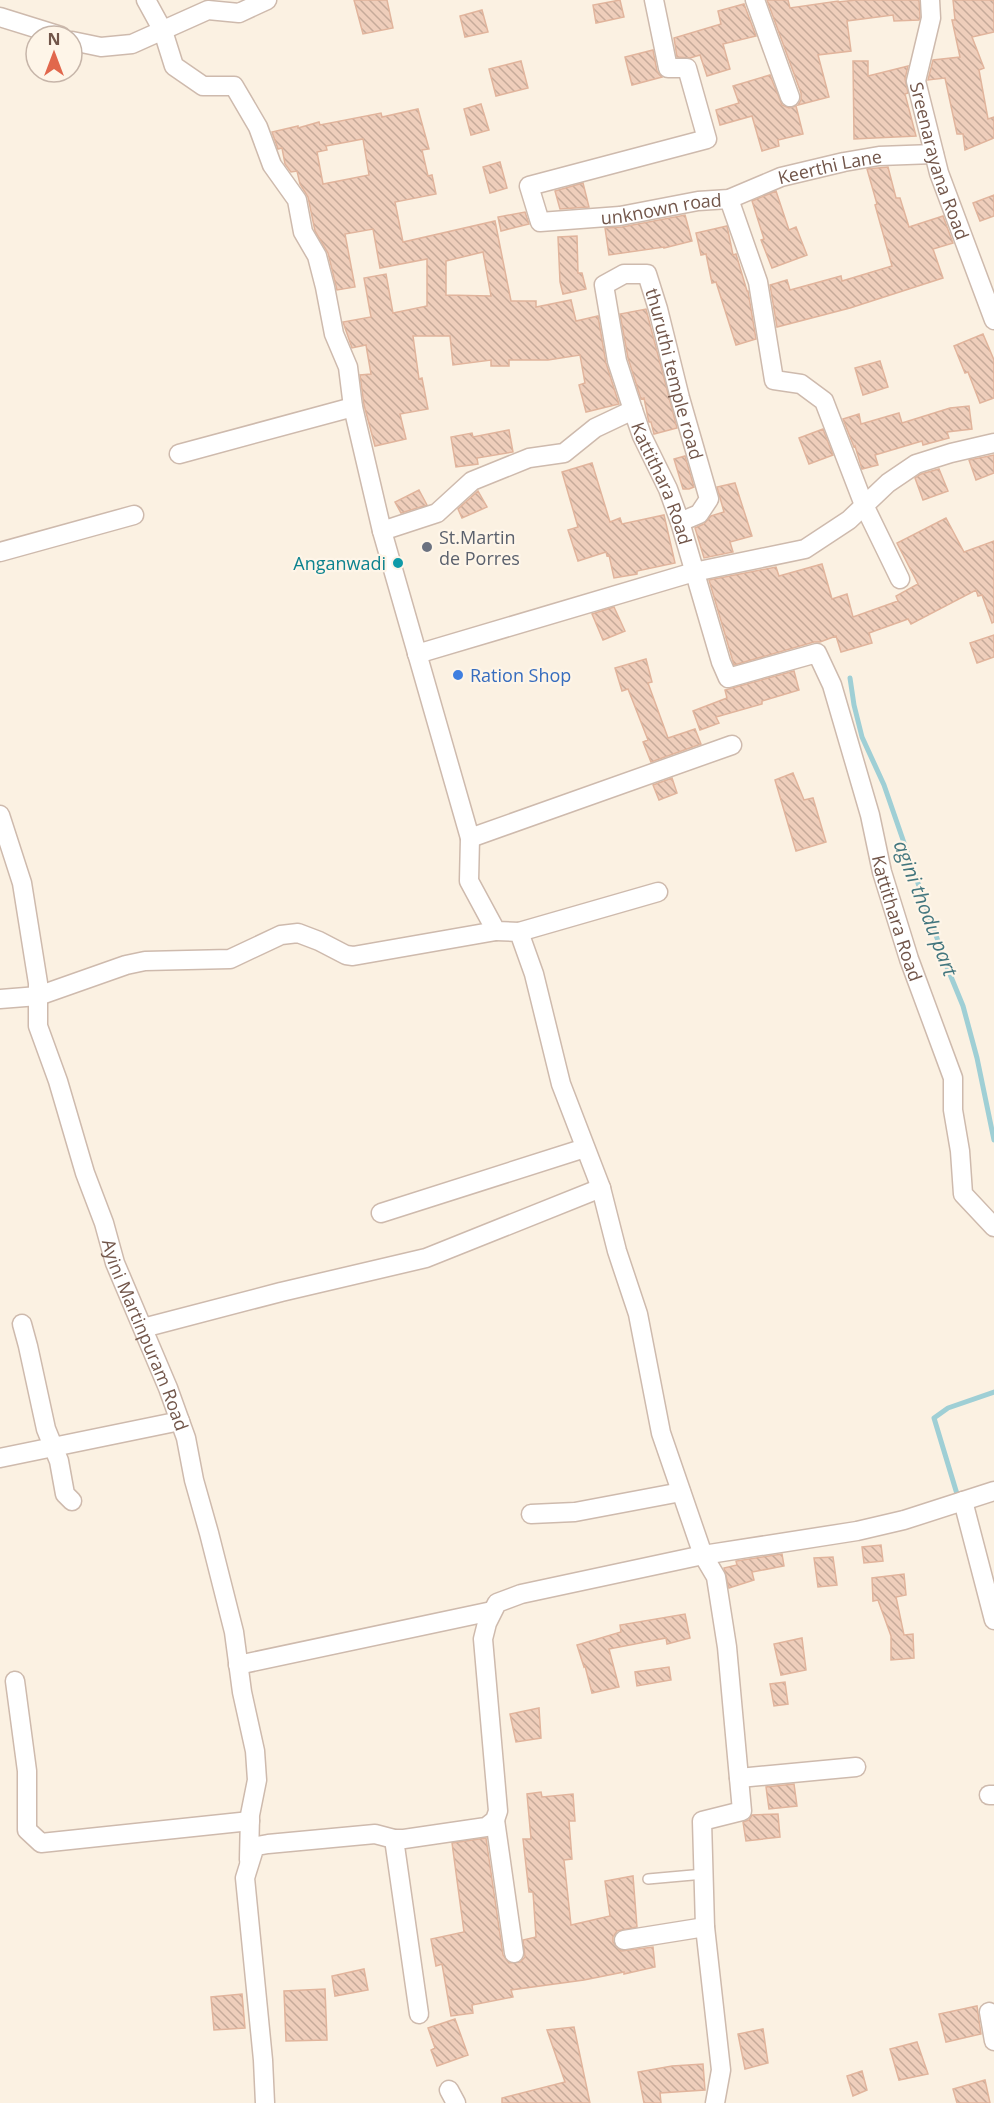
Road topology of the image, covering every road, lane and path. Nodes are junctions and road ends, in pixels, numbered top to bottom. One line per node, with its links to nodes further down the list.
1 (146, 0): 8 (street)
2 (267, 0): 8 (street)
3 (654, 0): 12 (street, unknown road)
4 (755, 0): 10 (street)
5 (930, 0): 11 (street, Sreenarayana Road)
6 (0, 17): 7 (street)
7 (24, 24)
8 (163, 31): 9 (street); 14 (street)
9 (84, 43)
10 (790, 97)
11 (934, 154): 12 (street, Keerthi Lane); 13 (street, Sreenarayana Road)
12 (729, 199): 18 (street, unknown road)
13 (994, 320)
14 (353, 407): 17 (street); 21 (street)
15 (633, 410): 20 (street, Kattithara Road); 20 (street, thuruthi temple road); 21 (street, Kattithara Road)
16 (994, 443): 18 (street)
17 (179, 454)
18 (864, 505): 23 (street); 24 (street, unknown road)
19 (134, 515): 22 (street)
20 (680, 522): 23 (street, Kattithara Road)
21 (382, 531): 25 (street)
22 (0, 552)
23 (694, 572): 25 (street); 37 (street, Kattithara Road)
24 (900, 579)
25 (417, 654): 28 (street)
26 (732, 745): 28 (street)
27 (0, 815): 32 (street, Ayini Martinpuram Road)
28 (470, 838): 30 (street)
29 (658, 892): 31 (street)
30 (496, 931): 31 (street); 32 (street)
31 (519, 932): 34 (street)
32 (38, 996): 33 (street); 39 (street, Ayini Martinpuram Road)
33 (0, 999)
34 (585, 1148): 35 (street); 36 (street)
35 (601, 1188): 39 (street); 44 (street)
36 (381, 1213)
37 (994, 1227)
38 (22, 1324): 41 (street)
39 (143, 1328): 40 (street, Ayini Martinpuram Road)
40 (180, 1421): 41 (street); 51 (street, Ayini Martinpuram Road)
41 (52, 1448): 42 (street); 45 (street)
42 (0, 1458)
43 (994, 1491): 46 (street)
44 (681, 1492): 47 (street); 48 (street)
45 (72, 1501)
46 (963, 1501): 48 (street); 50 (street)
47 (531, 1514)
48 (703, 1555): 49 (street); 54 (street)
49 (492, 1611): 51 (street); 55 (street)
50 (994, 1620)
51 (238, 1665): 56 (street, Ayini Martinpuram Road)
52 (15, 1681): 56 (street)
53 (856, 1767): 54 (street)
54 (739, 1778): 59 (street)
55 (495, 1820): 57 (street); 63 (street)
56 (250, 1821): 58 (street, Ayini Martinpuram Road)
57 (394, 1839): 58 (street); 65 (street)
58 (249, 1861): 67 (street, Ayini Martinpuram Road)
59 (704, 1874): 60 (lane); 61 (street)
60 (648, 1880)
61 (705, 1927): 62 (street); 68 (street)
62 (624, 1940)
63 (514, 1953)
64 (989, 2012): 66 (street)
65 (418, 2014)
66 (994, 2041)
67 (265, 2103)
68 (715, 2103)

